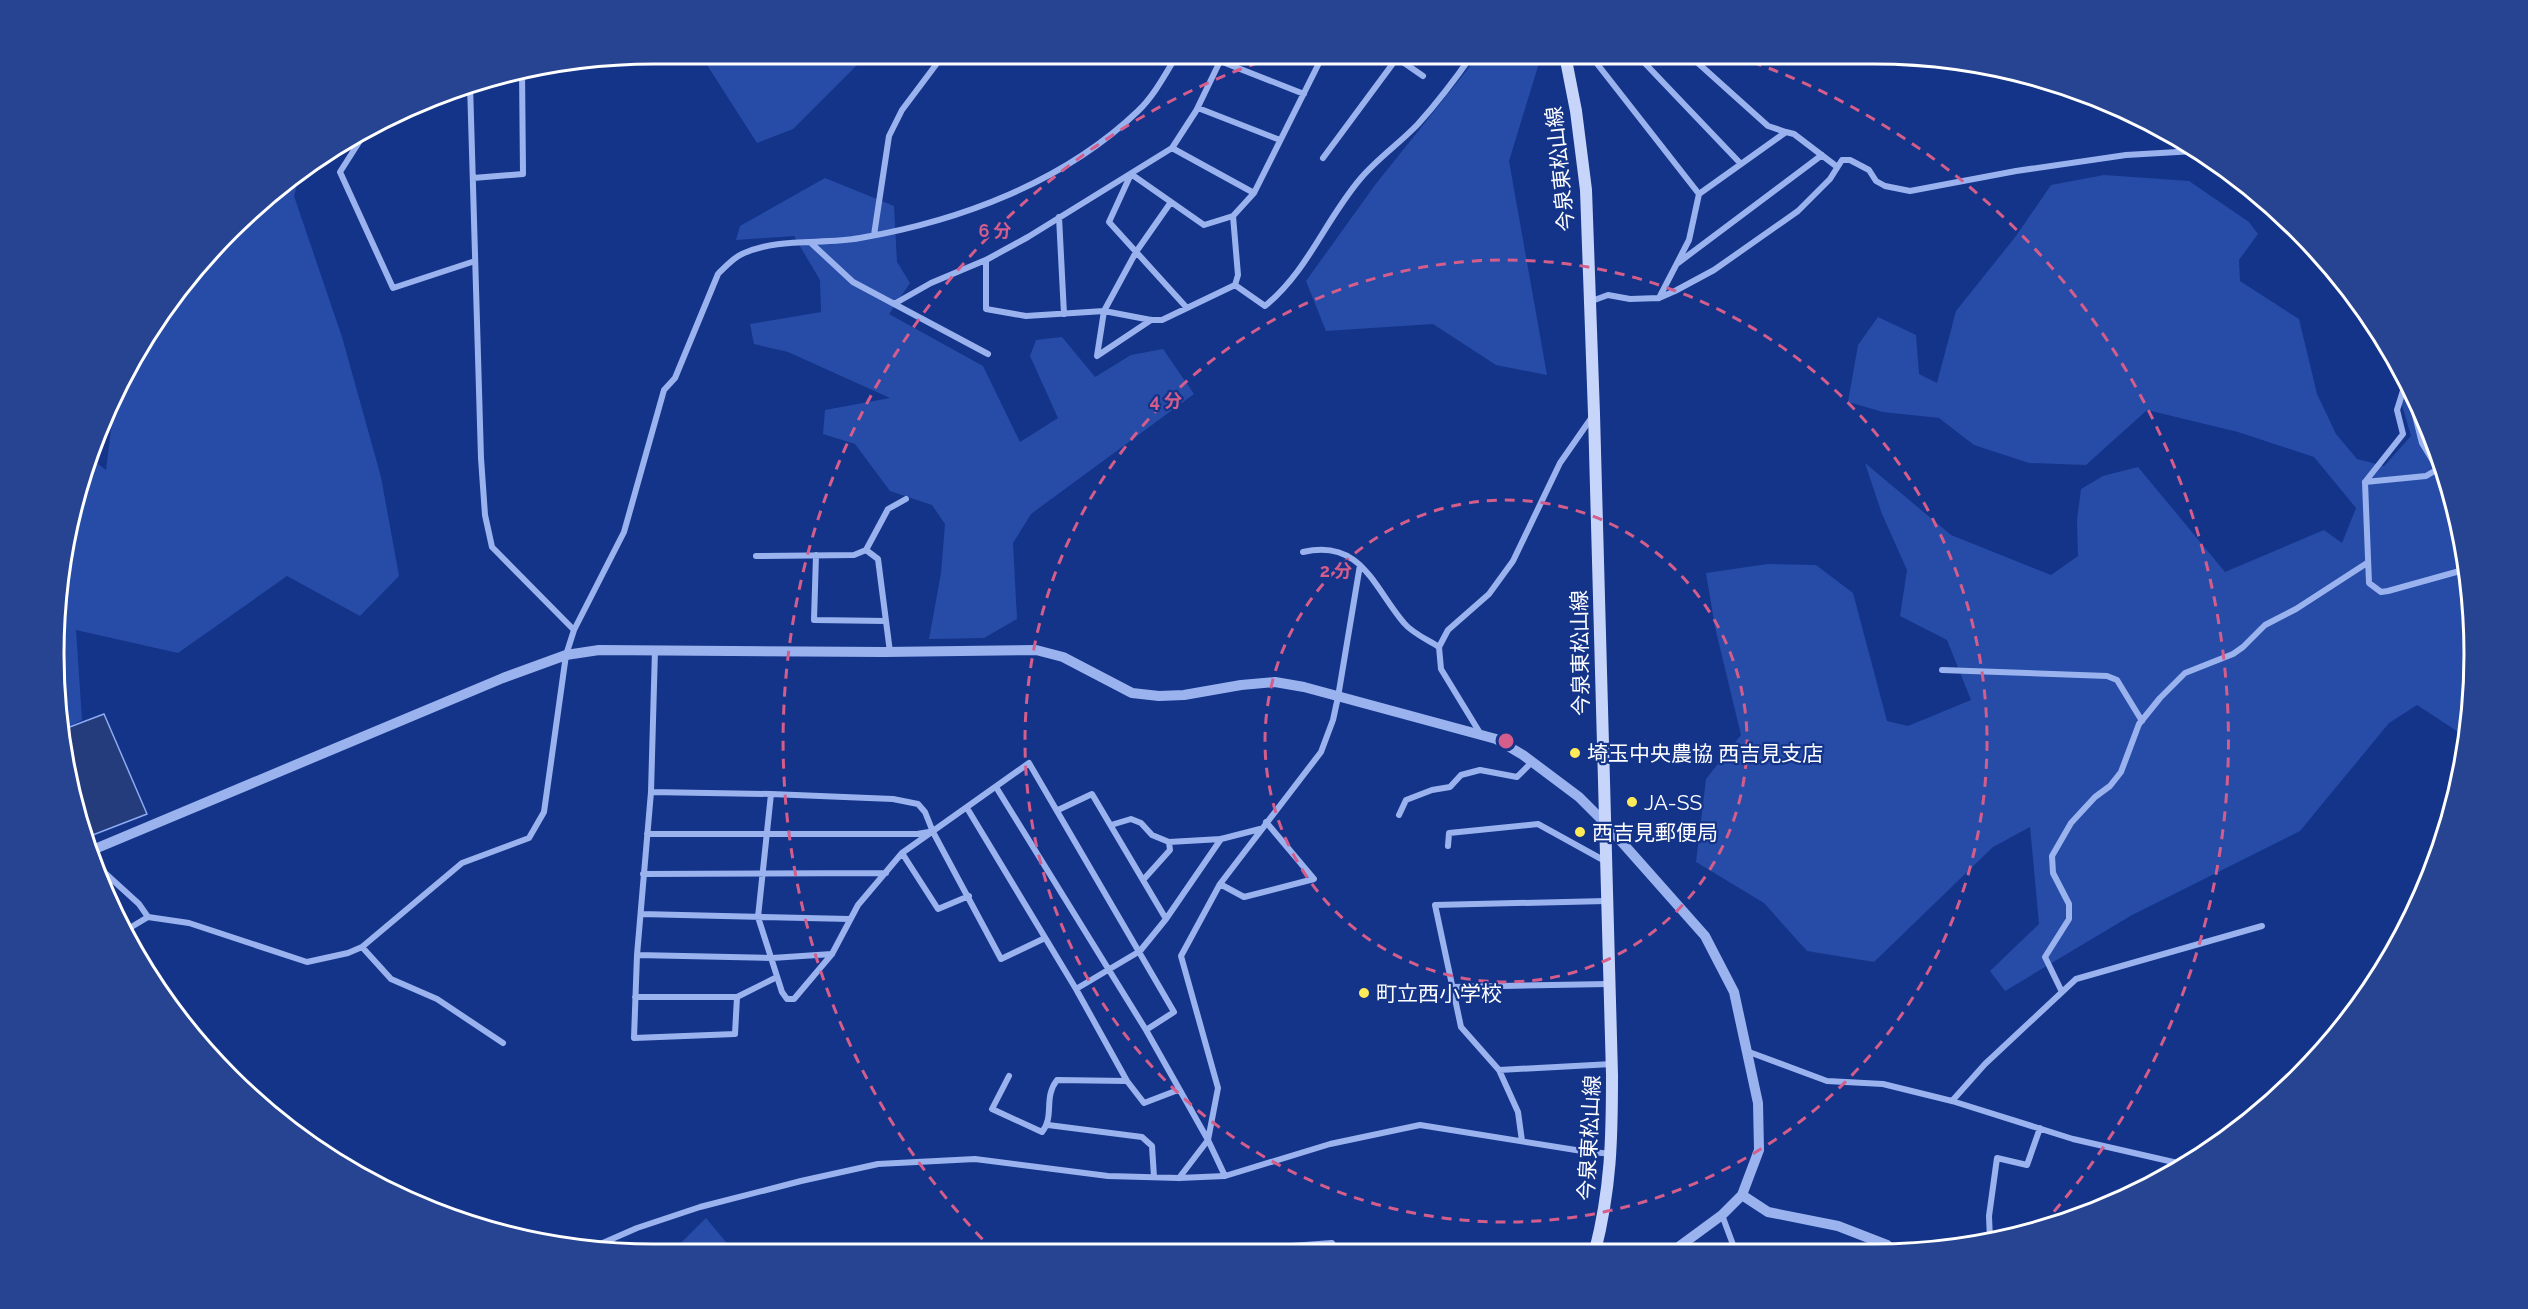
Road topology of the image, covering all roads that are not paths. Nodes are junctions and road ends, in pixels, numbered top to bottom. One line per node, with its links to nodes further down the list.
1 (936, 65): 34 (street)
2 (1171, 65): 34 (street)
3 (1218, 65): 17 (street)
4 (1237, 65): 15 (street)
5 (1318, 65): 15 (street)
6 (1390, 65): 24 (street)
7 (1408, 65): 13 (street)
8 (1464, 65): 40 (street)
9 (1567, 65): 42 (main road, 今泉東松山線)
10 (1600, 65): 30 (street)
11 (1646, 65): 25 (street)
12 (1700, 65): 18 (street)
13 (1423, 76)
14 (522, 80): 28 (street)
15 (1304, 94): 19 (street)
16 (469, 95): 28 (street)
17 (1198, 108): 19 (street); 21 (street)
18 (1786, 132): 23 (street); 25 (street)
19 (1280, 140): 29 (street)
20 (357, 145): 38 (street)
21 (1172, 148): 27 (street); 29 (street)
22 (2181, 152): 26 (street)
23 (1822, 155): 26 (street); 39 (street)
24 (1323, 158)
25 (1741, 165): 30 (street)
26 (1836, 166): 41 (street)
27 (1131, 174): 31 (street); 33 (street); 36 (street)
28 (473, 178): 38 (street)
29 (1254, 192): 32 (street)
30 (1700, 194): 39 (street)
31 (1172, 202): 32 (street); 36 (street)
32 (1233, 216): 40 (street)
33 (1059, 217): 37 (street); 46 (street)
34 (874, 235): 35 (street)
35 (811, 243): 43 (street); 64 (street)
36 (1136, 252): 44 (street); 45 (street)
37 (989, 259): 43 (street); 46 (street)
38 (475, 261): 64 (street)
39 (1677, 264): 41 (street)
40 (1235, 285): 44 (street)
41 (1659, 298): 42 (street)
42 (1588, 302): 50 (main road, 今泉東松山線)
43 (894, 304): 48 (street)
44 (1187, 308): 47 (street)
45 (1104, 311): 46 (street); 47 (street); 47 (street)
46 (1064, 314)
47 (1151, 320)
48 (988, 354)
49 (2402, 393): 54 (street)
50 (1594, 414): 65 (street); 81 (main road, 今泉東松山線)
51 (2417, 426): 52 (street)
52 (2426, 448)
53 (2434, 472): 54 (street)
54 (2365, 482): 60 (street)
55 (906, 499): 56 (street)
56 (866, 550): 58 (street); 63 (street)
57 (1303, 552): 61 (street)
58 (816, 555): 59 (street); 63 (street)
59 (756, 556)
60 (2367, 563): 62 (street); 71 (street)
61 (1360, 565): 65 (street); 70 (street)
62 (2457, 572)
63 (886, 621): 67 (street)
64 (574, 630): 68 (street)
65 (1439, 647): 72 (street)
66 (655, 650): 67 (street); 68 (street); 75 (street)
67 (890, 652): 70 (street)
68 (566, 656): 90 (street); 109 (street)
69 (1942, 670): 71 (street)
70 (1338, 697): 72 (street); 80 (street)
71 (2142, 721): 119 (street)
72 (1482, 736): 73 (street)
73 (1532, 762): 79 (street); 81 (street)
74 (996, 787): 77 (street); 78 (street); 114 (street)
75 (651, 792): 76 (street); 85 (street)
76 (771, 794): 84 (street); 86 (street)
77 (968, 808): 84 (street); 108 (street)
78 (1058, 810): 82 (street); 110 (street)
79 (1400, 815)
80 (1266, 822): 83 (street); 98 (street)
81 (1604, 822): 92 (main road, 今泉東松山線); 124 (street)
82 (1111, 825): 88 (street); 97 (street)
83 (1260, 829): 87 (street); 98 (street)
84 (933, 832): 86 (street); 91 (street); 99 (street)
85 (647, 834): 86 (street); 94 (street)
86 (767, 834): 95 (street)
87 (1221, 839): 88 (street); 105 (street)
88 (1169, 842): 97 (street)
89 (1448, 846): 92 (street)
90 (97, 847)
91 (902, 854): 93 (street); 99 (street)
92 (1605, 861): 100 (main road, 今泉東松山線)
93 (886, 873): 95 (street); 104 (street)
94 (643, 874): 95 (street); 101 (street)
95 (762, 874): 103 (street)
96 (107, 875): 102 (street)
97 (1144, 879): 105 (street)
98 (1220, 884): 133 (street)
99 (969, 896): 108 (street)
100 (1606, 901): 116 (main road, 今泉東松山線); 117 (street)
101 (641, 914): 103 (street); 112 (street)
102 (148, 917): 107 (street); 109 (street)
103 (758, 917): 104 (street); 113 (street)
104 (850, 919): 111 (street)
105 (1166, 919): 110 (street)
106 (2262, 926): 119 (street)
107 (131, 927)
108 (1045, 938): 118 (street)
109 (362, 947): 123 (street)
110 (1140, 951): 114 (street); 122 (street)
111 (832, 954): 113 (street); 115 (street)
112 (637, 955): 113 (street); 120 (street)
113 (772, 958): 115 (street)
114 (1107, 970): 118 (street); 122 (street)
115 (777, 977): 121 (street)
116 (1608, 984): 117 (street); 125 (main road, 今泉東松山線)
117 (1452, 987): 126 (street)
118 (1076, 989): 128 (street)
119 (2062, 992): 130 (street)
120 (634, 997): 121 (street); 121 (street)
121 (737, 997)
122 (1146, 1030): 129 (street)
123 (503, 1043)
124 (1749, 1052): 130 (street); 140 (street)
125 (1612, 1064): 126 (street); 135 (main road, 今泉東松山線)
126 (1499, 1070): 134 (street)
127 (1009, 1076): 131 (street)
128 (1127, 1081): 129 (street); 131 (street)
129 (1178, 1090): 133 (street)
130 (1952, 1101): 132 (street)
131 (1048, 1125): 138 (street)
132 (2040, 1128): 136 (street); 142 (street)
133 (1208, 1140): 137 (street); 139 (street)
134 (1522, 1141): 135 (street); 137 (street)
135 (1612, 1154): 144 (main road, 今泉東松山線)
136 (2173, 1162)
137 (1224, 1176): 139 (street)
138 (1154, 1177): 139 (street); 143 (street)
139 (1179, 1178)
140 (1742, 1196): 141 (street); 147 (street)
141 (1722, 1215): 145 (street); 146 (street)
142 (1990, 1233)
143 (605, 1242)
144 (1597, 1244)
145 (1683, 1244)
146 (1733, 1244)
147 (1884, 1244)

